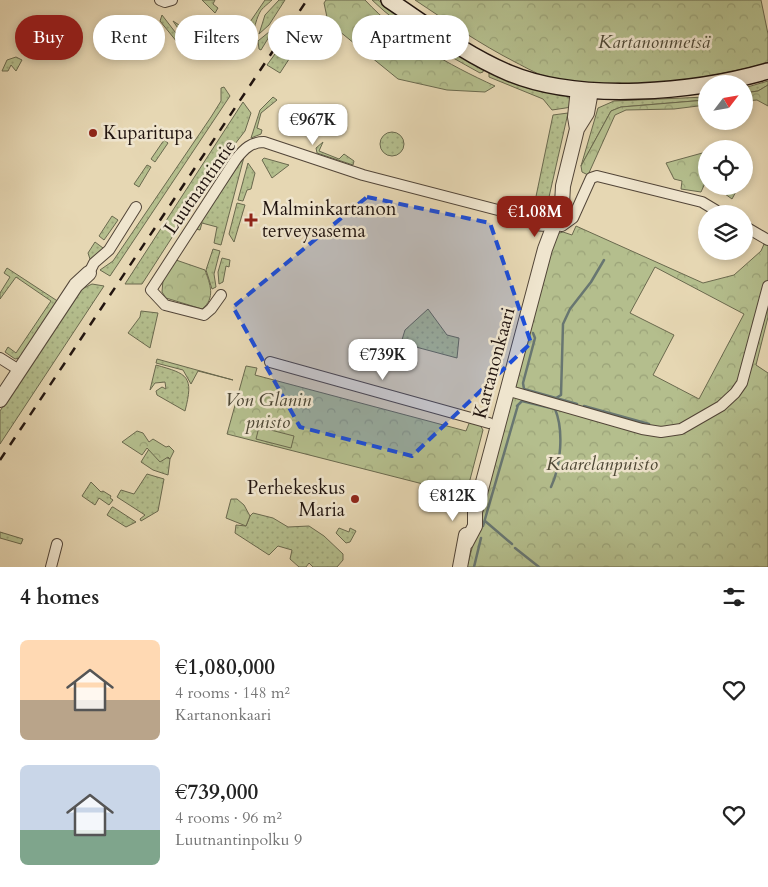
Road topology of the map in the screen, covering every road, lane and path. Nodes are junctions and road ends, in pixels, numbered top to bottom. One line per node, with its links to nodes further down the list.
1 (160, 0): 2 (street)
2 (172, 0)
3 (389, 0): 5 (main road)
4 (768, 71): 5 (main road)
5 (584, 90): 8 (street, Kartanonkaari)
6 (707, 205): 8 (street)
7 (136, 207): 11 (street)
8 (552, 224): 13 (street, Luutnantintie); 17 (street, Kartanonkaari)
9 (753, 231): 10 (street)
10 (768, 240)
11 (89, 273): 16 (street)
12 (768, 286): 17 (street)
13 (220, 295)
14 (0, 358): 16 (street)
15 (270, 362): 19 (street)
16 (19, 370): 18 (street)
17 (506, 390): 22 (street, Kartanonkaari)
18 (0, 400)
19 (489, 423)
20 (57, 544): 21 (street)
21 (51, 567)
22 (460, 567)

